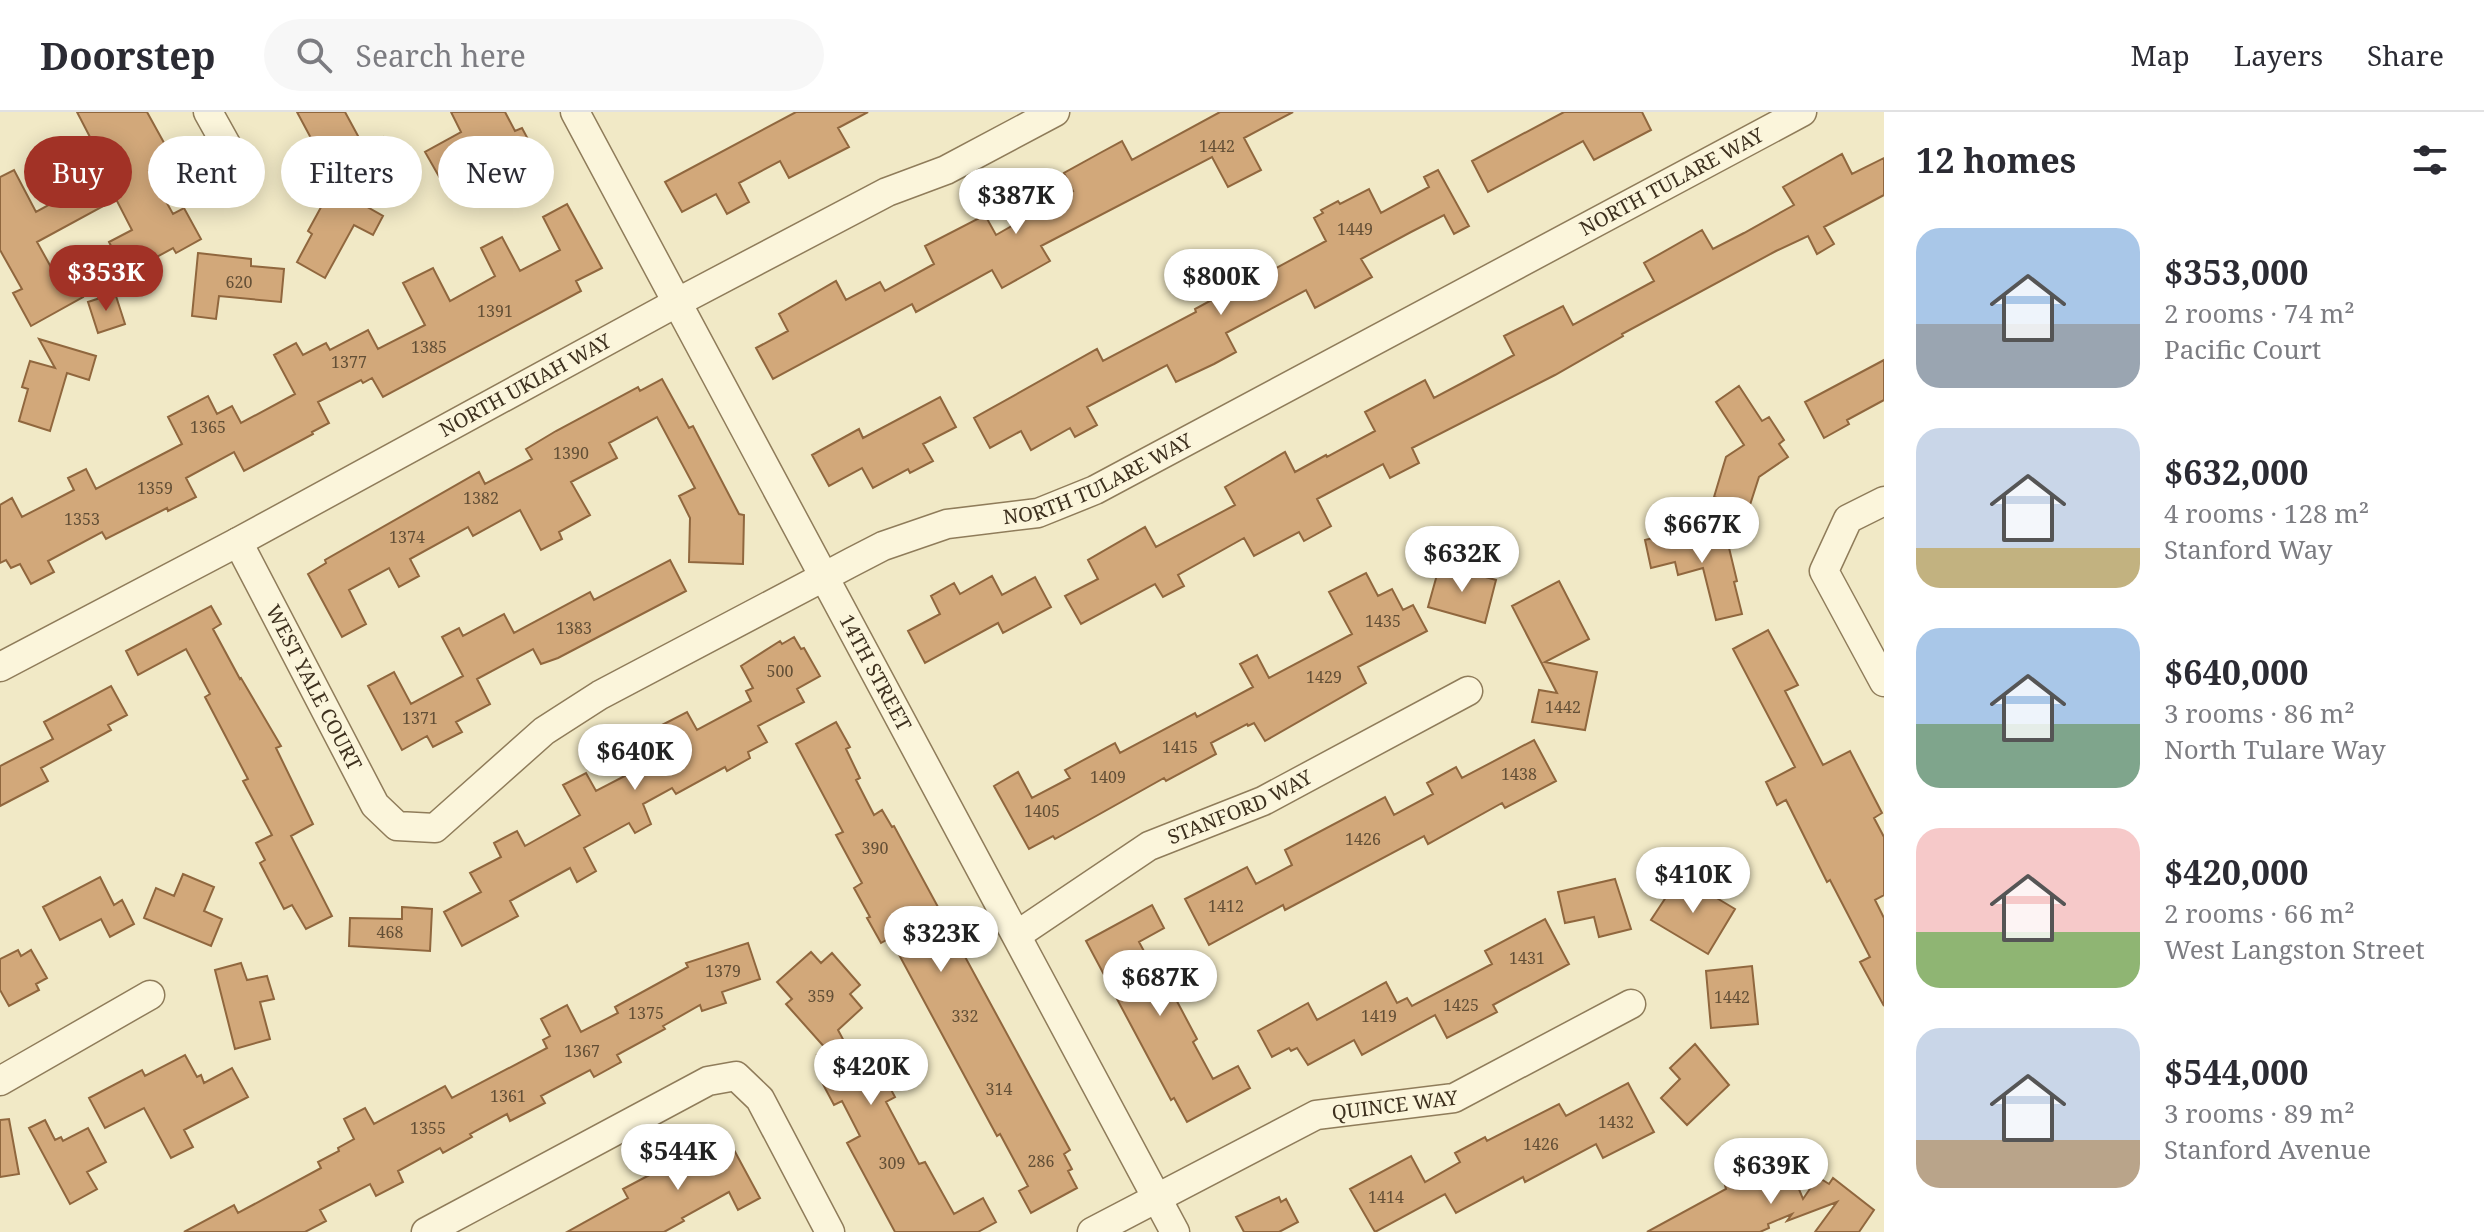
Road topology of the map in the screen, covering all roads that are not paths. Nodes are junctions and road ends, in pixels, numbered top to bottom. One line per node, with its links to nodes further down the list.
1 (208, 112): 5 (street)
2 (575, 112): 6 (street, 14TH STREET)
3 (1055, 112): 6 (street, NORTH UKIAH WAY)
4 (1802, 112): 9 (street, NORTH TULARE WAY)
5 (221, 136)
6 (678, 302): 8 (street, NORTH UKIAH WAY); 9 (street, 14TH STREET)
7 (1884, 501): 11 (street)
8 (238, 542): 10 (street, NORTH UKIAH WAY); 13 (street, WEST YALE COURT)
9 (824, 577): 13 (street, NORTH TULARE WAY); 14 (street, 14TH STREET)
10 (0, 667)
11 (1884, 682)
12 (1468, 691): 14 (street, STANFORD WAY)
13 (397, 826)
14 (1017, 935): 18 (street, 14TH STREET)
15 (150, 995): 17 (street)
16 (1631, 1004): 18 (street, QUINCE WAY)
17 (0, 1081)
18 (1157, 1198): 21 (street, QUINCE WAY); 22 (street, 14TH STREET)
19 (426, 1232): 20 (street)
20 (830, 1232)
21 (1092, 1232)
22 (1175, 1232)

